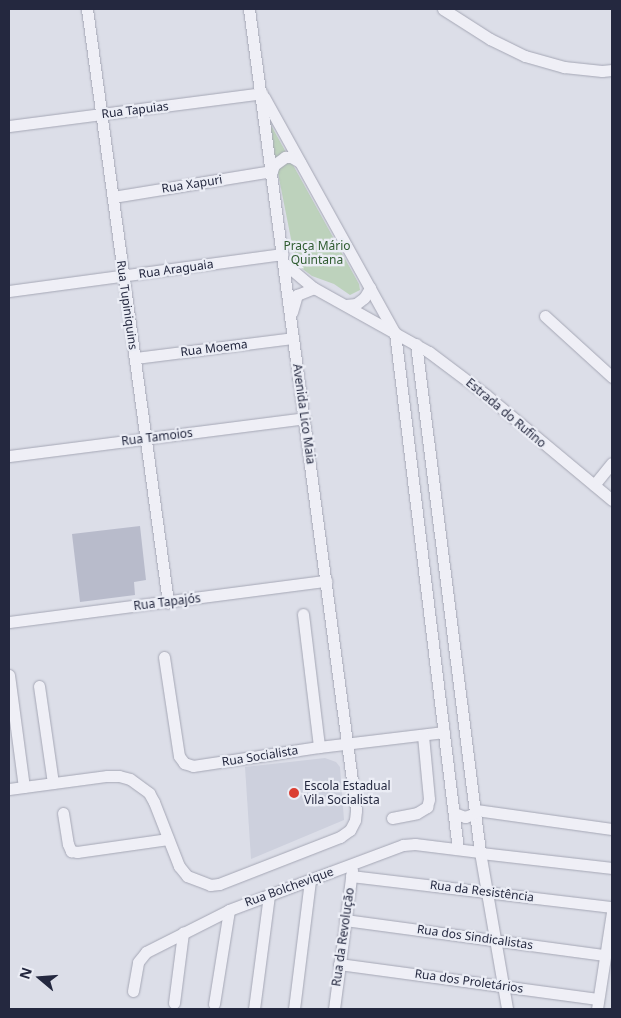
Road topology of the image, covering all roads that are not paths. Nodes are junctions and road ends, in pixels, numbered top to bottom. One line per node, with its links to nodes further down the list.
1 (87, 9): 6 (street, Rua Tupiniquins)
2 (249, 9): 5 (street, Avenida Lico Maia)
3 (443, 9): 4 (street)
4 (612, 70)
5 (262, 93): 6 (street, Rua Tapuias); 8 (street); 9 (street, Avenida Lico Maia)
6 (101, 114): 7 (street, Rua Tapuias); 10 (street, Rua Tupiniquins)
7 (9, 126)
8 (300, 162): 9 (street); 14 (street)
9 (272, 172): 10 (street, Rua Xapuri); 11 (street, Avenida Lico Maia)
10 (113, 197): 12 (street, Rua Tupiniquins)
11 (284, 259): 12 (street, Rua Araguaia); 13 (street, Estrada do Rufino); 18 (street, Avenida Lico Maia)
12 (124, 276): 15 (street, Rua Araguaia); 22 (street, Rua Tupiniquins)
13 (314, 288): 16 (street, Estrada do Rufino); 18 (street)
14 (370, 288): 16 (street); 19 (street)
15 (9, 291)
16 (346, 305): 19 (street, Estrada do Rufino)
17 (545, 316): 23 (street)
18 (290, 318): 20 (street, Avenida Lico Maia)
19 (395, 333): 21 (street, Estrada do Rufino); 25 (street)
20 (293, 338): 22 (street, Rua Moema); 26 (street, Avenida Lico Maia)
21 (416, 344): 24 (street); 30 (street, Estrada do Rufino)
22 (135, 358): 27 (street, Rua Tupiniquins)
23 (612, 377)
24 (420, 380): 25 (street); 32 (street)
25 (399, 382): 33 (street)
26 (305, 418): 27 (street, Rua Tamoios); 36 (street, Avenida Lico Maia)
27 (146, 438): 28 (street, Rua Tamoios); 37 (street, Rua Tupiniquins)
28 (9, 456)
29 (612, 463): 30 (street)
30 (594, 485): 31 (street, Estrada do Rufino)
31 (612, 500)
32 (442, 552): 33 (street); 35 (street)
33 (422, 559): 34 (street)
34 (424, 577): 35 (street); 43 (street)
35 (445, 578): 46 (street)
36 (326, 581): 37 (street, Rua Tapajós); 45 (street, Avenida Lico Maia)
37 (168, 602): 39 (street, Rua Tapajós)
38 (303, 614): 48 (street)
39 (9, 622)
40 (164, 657): 48 (street, Rua Socialista)
41 (9, 675): 52 (street)
42 (39, 686): 51 (street)
43 (444, 732): 44 (street, Rua Socialista); 47 (street)
44 (423, 735): 45 (street, Rua Socialista); 57 (street)
45 (348, 744): 48 (street, Rua Socialista); 59 (street, Avenida Lico Maia)
46 (467, 744): 47 (street); 49 (street)
47 (445, 746): 50 (street)
48 (319, 747)
49 (469, 766): 50 (street); 54 (street)
50 (448, 767): 56 (street)
51 (53, 783): 52 (street); 59 (street)
52 (24, 787): 53 (street)
53 (9, 789)
54 (476, 810): 56 (street); 58 (street); 61 (street)
55 (63, 813): 59 (street)
56 (454, 813): 60 (street)
57 (392, 818)
58 (612, 828)
59 (168, 838)
60 (458, 849): 61 (street, Rua Bolchevique); 62 (street, Rua Bolchevique)
61 (480, 852): 63 (street, Rua Bolchevique); 66 (street)
62 (352, 864): 64 (street, Rua da Revolução); 65 (street, Rua Bolchevique)
63 (612, 868)
64 (351, 876): 66 (street, Rua da Resistência); 71 (street, Rua da Revolução)
65 (310, 880): 67 (street, Rua Bolchevique); 82 (street)
66 (487, 892): 68 (street, Rua da Resistência); 73 (street)
67 (269, 895): 69 (street, Rua Bolchevique); 81 (street)
68 (612, 907)
69 (229, 910): 72 (street, Rua Bolchevique); 79 (street)
70 (612, 912): 74 (street)
71 (345, 920): 73 (street, Rua dos Sindicalistas); 75 (street, Rua da Revolução)
72 (183, 933): 77 (street, Rua Bolchevique); 78 (street)
73 (494, 940): 74 (street, Rua dos Sindicalistas); 76 (street)
74 (605, 955): 80 (street)
75 (339, 964): 76 (street, Rua dos Proletários); 83 (street, Rua da Revolução)
76 (503, 985): 80 (street, Rua dos Proletários); 84 (street)
77 (133, 991)
78 (174, 1003)
79 (214, 1004)
80 (598, 1004)
81 (254, 1009)
82 (294, 1009)
83 (334, 1009)
84 (507, 1009)

